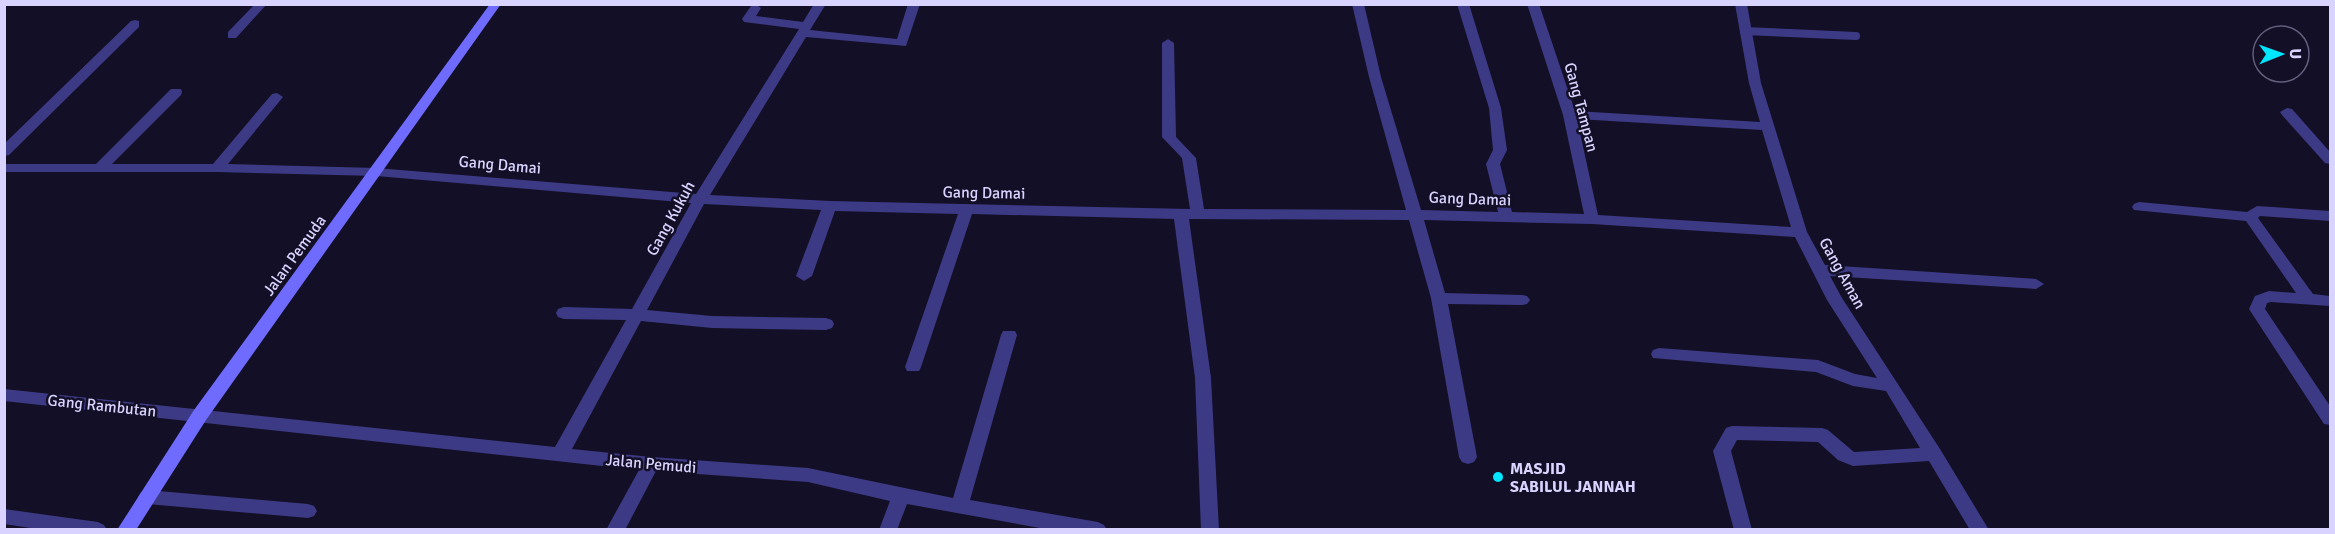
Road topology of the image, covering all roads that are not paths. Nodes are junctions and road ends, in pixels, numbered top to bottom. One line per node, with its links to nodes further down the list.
1 (262, 4): 13 (street)
2 (496, 4): 26 (main road, Jalan Pemuda)
3 (820, 4): 11 (street, Gang Kukuh)
4 (914, 4): 11 (street)
5 (1358, 4): 33 (street)
6 (1463, 4): 35 (street)
7 (1533, 4): 19 (street, Gang Tampan)
8 (1741, 4): 12 (street, Gang Aman)
9 (754, 8): 11 (street)
10 (135, 24): 21 (street)
11 (805, 29): 27 (street, Gang Kukuh)
12 (1744, 31): 14 (lane); 20 (street, Gang Aman)
13 (232, 34)
14 (1856, 36)
15 (1168, 43): 32 (street)
16 (176, 92): 24 (street)
17 (276, 97): 25 (street)
18 (2287, 112): 22 (street)
19 (1570, 115): 20 (street); 37 (street, Gang Tampan)
20 (1768, 126): 38 (street, Gang Aman)
21 (4, 152)
22 (2331, 160)
23 (4, 168): 24 (street, Gang Damai)
24 (101, 168): 25 (street, Gang Damai)
25 (217, 168): 26 (street, Gang Damai)
26 (376, 172): 27 (street, Gang Damai); 54 (main road, Jalan Pemuda)
27 (700, 199): 28 (street, Gang Damai); 47 (street, Gang Kukuh)
28 (830, 206): 30 (street, Gang Damai); 40 (street)
29 (2139, 207): 36 (street)
30 (967, 210): 31 (street, Gang Damai); 51 (street)
31 (1181, 214): 32 (street, Gang Damai); 70 (street)
32 (1198, 214): 33 (street, Gang Damai)
33 (1416, 215): 35 (street, Gang Damai); 42 (street)
34 (2331, 216): 36 (street)
35 (1506, 217): 37 (street, Gang Damai)
36 (2250, 217): 43 (street)
37 (1592, 219): 38 (street, Gang Damai)
38 (1800, 232): 39 (street, Gang Aman)
39 (1820, 270): 41 (street); 52 (street, Gang Aman)
40 (804, 276)
41 (2036, 284)
42 (1439, 298): 44 (street); 58 (street)
43 (2308, 299): 45 (street); 55 (street)
44 (1522, 300)
45 (2331, 301)
46 (564, 313): 47 (street)
47 (638, 315): 48 (street); 56 (street, Gang Kukuh)
48 (826, 324)
49 (1009, 335): 62 (street)
50 (1659, 354): 52 (street)
51 (913, 367)
52 (1891, 386): 57 (street, Gang Aman)
53 (4, 395): 54 (street, Gang Rambutan)
54 (200, 415): 56 (street, Jalan Pemudi); 61 (main road, Jalan Pemuda)
55 (2331, 419)
56 (560, 454): 59 (street, Jalan Pemudi)
57 (1934, 454): 71 (street); 72 (street, Gang Aman)
58 (1468, 457)
59 (651, 464): 60 (street, Jalan Pemudi); 67 (street)
60 (901, 496): 62 (street, Jalan Pemudi); 68 (street)
61 (147, 497): 63 (street); 66 (main road, Jalan Pemuda)
62 (959, 506): 69 (street, Jalan Pemudi)
63 (308, 511)
64 (4, 516): 65 (street)
65 (98, 530)
66 (126, 530)
67 (615, 530)
68 (888, 530)
69 (1098, 530)
70 (1210, 530)
71 (1743, 530)
72 (1980, 530)

